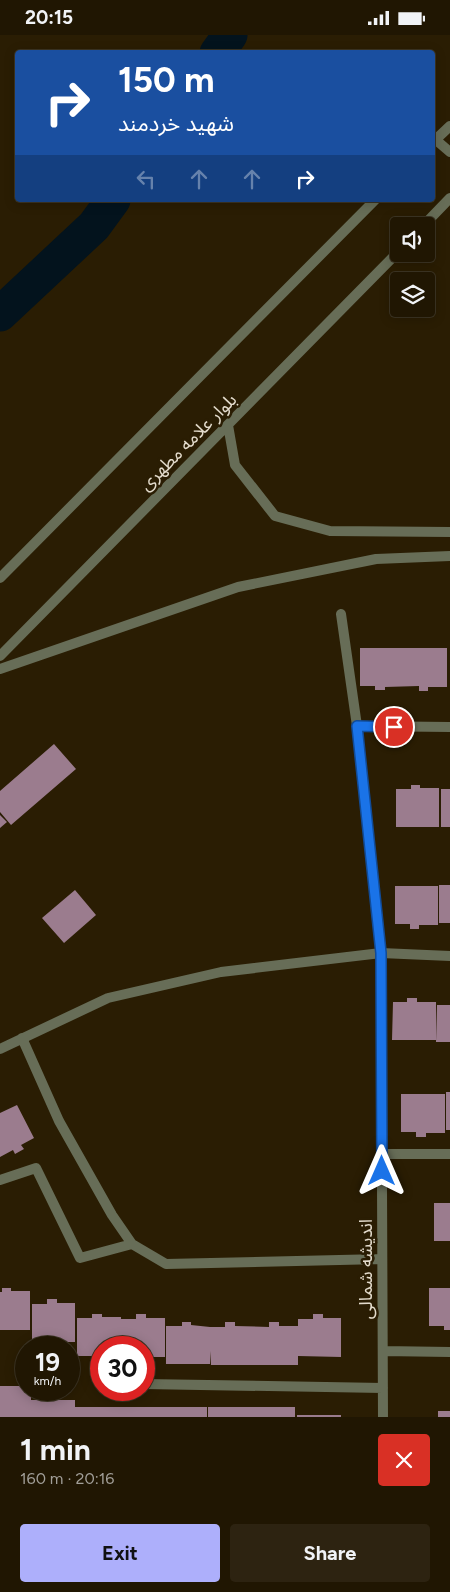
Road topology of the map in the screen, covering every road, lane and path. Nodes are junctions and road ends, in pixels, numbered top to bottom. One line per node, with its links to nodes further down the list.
1 (450, 126): 2 (street)
2 (435, 140)
3 (435, 142): 4 (street)
4 (450, 152)
5 (450, 198): 7 (street)
6 (373, 202): 12 (street)
7 (432, 217)
8 (390, 260): 9 (street, بلوار علامه مطهری)
9 (228, 425): 10 (street); 14 (street, بلوار علامه مطهری)
10 (450, 532)
11 (450, 556): 15 (street)
12 (0, 578)
13 (341, 614): 16 (street, اندیشه شمالی)
14 (0, 656)
15 (0, 669)
16 (357, 726): 17 (street); 18 (street, اندیشه شمالی)
17 (450, 727)
18 (381, 953): 19 (street); 20 (street); 22 (street, اندیشه شمالی)
19 (450, 956)
20 (22, 1038): 21 (street); 25 (street)
21 (0, 1049)
22 (382, 1154): 23 (street); 26 (street, اندیشه شمالی)
23 (450, 1154)
24 (0, 1180): 25 (street)
25 (132, 1244): 26 (street)
26 (382, 1259): 27 (street, اندیشه شمالی)
27 (383, 1351): 28 (street); 30 (street, اندیشه شمالی)
28 (450, 1352)
29 (155, 1384): 30 (street)
30 (383, 1388): 31 (street, اندیشه شمالی)
31 (383, 1417)

